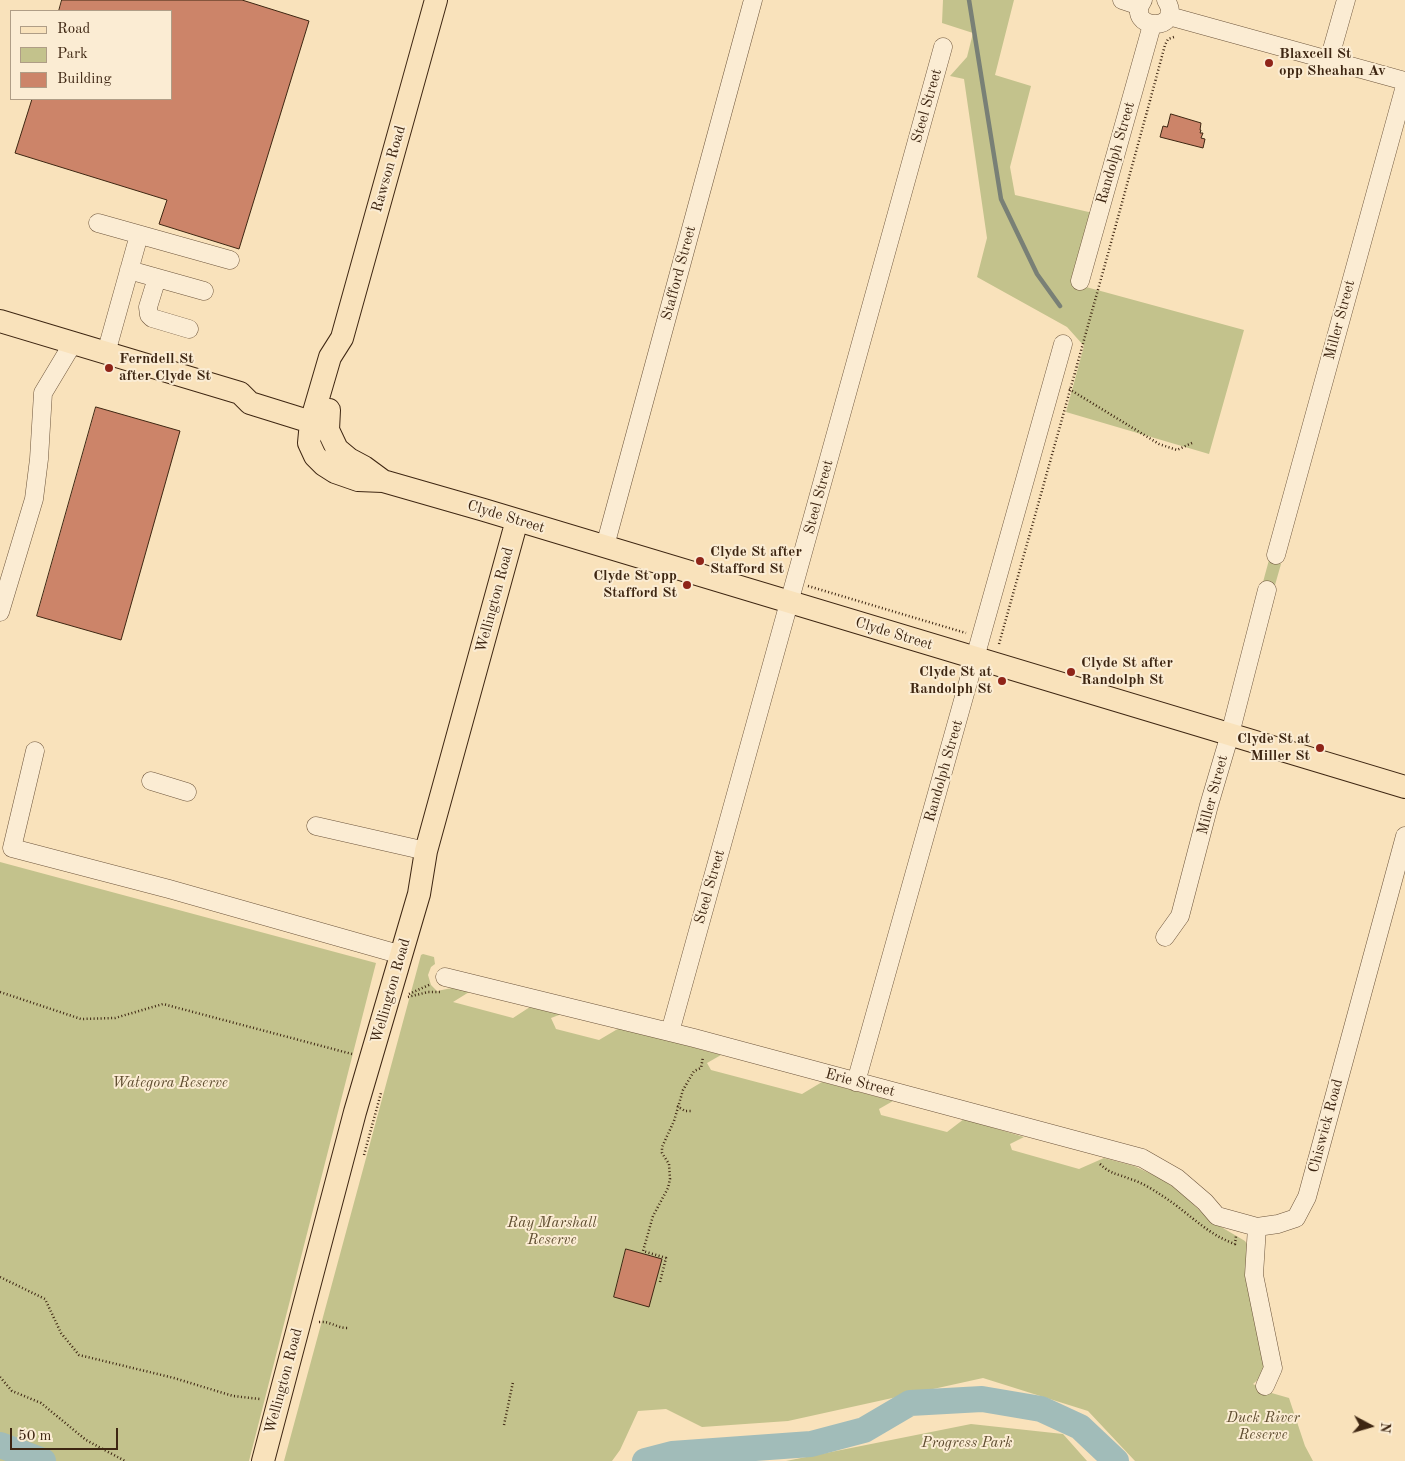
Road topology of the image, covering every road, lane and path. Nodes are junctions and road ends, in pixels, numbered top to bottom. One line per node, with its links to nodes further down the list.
1 (436, 0): 27 (main road, Rawson Road)
2 (753, 0): 30 (street, Stafford Street)
3 (1122, 0): 5 (street)
4 (1346, 0): 10 (street)
5 (1141, 3): 7 (street)
6 (1167, 8): 7 (street); 10 (street)
7 (1152, 25): 18 (street, Randolph Street)
8 (1174, 37): 26 (path)
9 (943, 48): 34 (street, Steel Street)
10 (1329, 60): 11 (street)
11 (1405, 81)
12 (1405, 86): 31 (street, Miller Street)
13 (98, 223): 14 (street)
14 (140, 234): 15 (street); 16 (street)
15 (230, 260)
16 (129, 270): 17 (street); 24 (street)
17 (157, 278): 19 (street); 21 (street)
18 (1080, 281)
19 (204, 291)
20 (0, 321): 22 (main road)
21 (189, 329)
22 (73, 342): 24 (main road); 35 (street)
23 (1062, 344): 25 (street, Randolph Street)
24 (106, 353): 27 (main road)
25 (1052, 380): 26 (path); 38 (street, Randolph Street)
26 (1070, 390): 28 (path); 37 (path)
27 (320, 417): 29 (main road, Clyde Street)
28 (1192, 442)
29 (517, 520): 30 (main road, Clyde Street); 46 (main road, Wellington Road)
30 (605, 546): 34 (main road, Clyde Street)
31 (1276, 555)
32 (805, 585): 36 (path)
33 (1267, 590): 39 (street, Miller Street)
34 (790, 602): 38 (main road, Clyde Street); 51 (street, Steel Street)
35 (0, 612)
36 (967, 633)
37 (999, 644)
38 (976, 658): 39 (main road, Clyde Street); 54 (street, Randolph Street)
39 (1230, 734): 42 (main road, Clyde Street); 47 (street, Miller Street)
40 (35, 751): 48 (street)
41 (151, 782): 43 (street)
42 (1405, 787)
43 (187, 792)
44 (316, 826): 46 (street)
45 (1405, 836): 61 (street, Chiswick Road)
46 (426, 851): 48 (main road, Wellington Road)
47 (1165, 937)
48 (402, 955): 69 (main road, Wellington Road)
49 (444, 985): 49 (path); 51 (street, Erie Street)
50 (0, 992): 52 (path)
51 (670, 1032): 54 (street, Erie Street)
52 (352, 1054)
53 (703, 1055): 56 (path)
54 (856, 1082): 60 (street, Erie Street)
55 (382, 1090): 58 (path)
56 (677, 1106): 57 (path); 63 (path)
57 (691, 1111)
58 (364, 1156)
59 (1097, 1161): 60 (path)
60 (1239, 1222): 61 (street, Erie Street)
61 (1257, 1227): 68 (street)
62 (0, 1277): 69 (path)
63 (660, 1282)
64 (322, 1313): 65 (path)
65 (348, 1328)
66 (0, 1377): 71 (path)
67 (513, 1382): 70 (path)
68 (1265, 1386)
69 (278, 1401): 72 (main road, Wellington Road)
70 (504, 1425)
71 (125, 1461)
72 (263, 1461)

